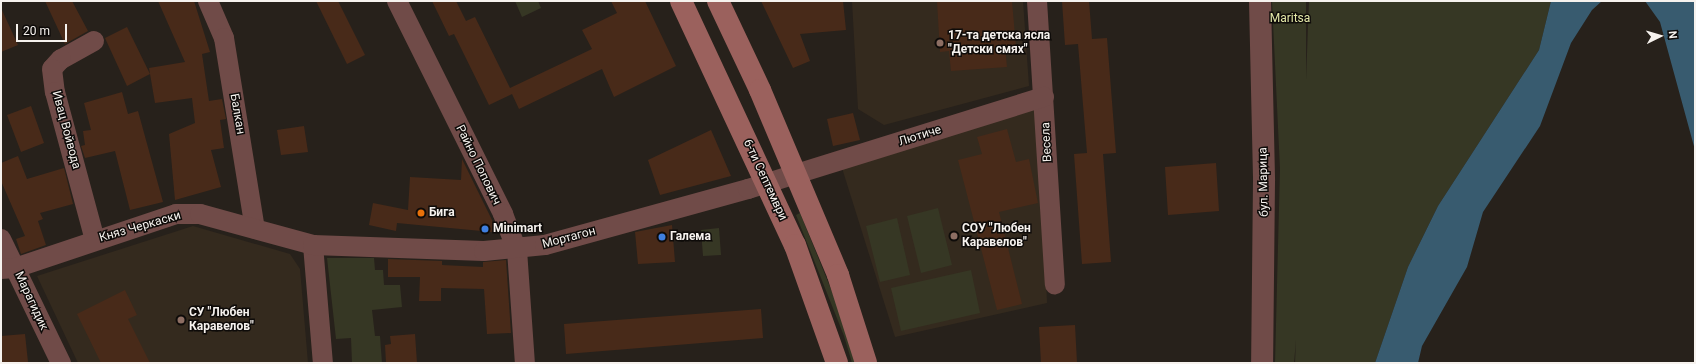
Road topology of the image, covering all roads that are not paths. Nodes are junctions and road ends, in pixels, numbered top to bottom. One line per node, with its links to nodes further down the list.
1 (208, 1): 11 (street, Балкан)
2 (397, 1): 15 (street, Райно Попович)
3 (681, 1): 10 (main road, 6-ти Септември)
4 (718, 1): 9 (main road)
5 (1037, 1): 8 (street, Весела)
6 (1260, 1): 23 (street, бул. Марица)
7 (94, 41): 13 (street, Ивац Войвода)
8 (1044, 97): 9 (street, Лютиче); 17 (street, Весела)
9 (794, 174): 10 (street, Мортагон); 22 (main road)
10 (767, 183): 15 (street, Мортагон); 21 (main road, 6-ти Септември)
11 (255, 229): 13 (street, Княз Черкаски); 14 (street, Княз Черкаски)
12 (1, 238): 16 (street, Марагидик)
13 (95, 240): 16 (street, Княз Черкаски)
14 (313, 245): 15 (street, Мортагон); 19 (street)
15 (517, 250): 20 (street, Райно Попович)
16 (8, 268): 18 (street, Марагидик)
17 (1054, 284)
18 (61, 363)
19 (323, 363)
20 (525, 363)
21 (837, 363)
22 (866, 363)
23 (1262, 363)

